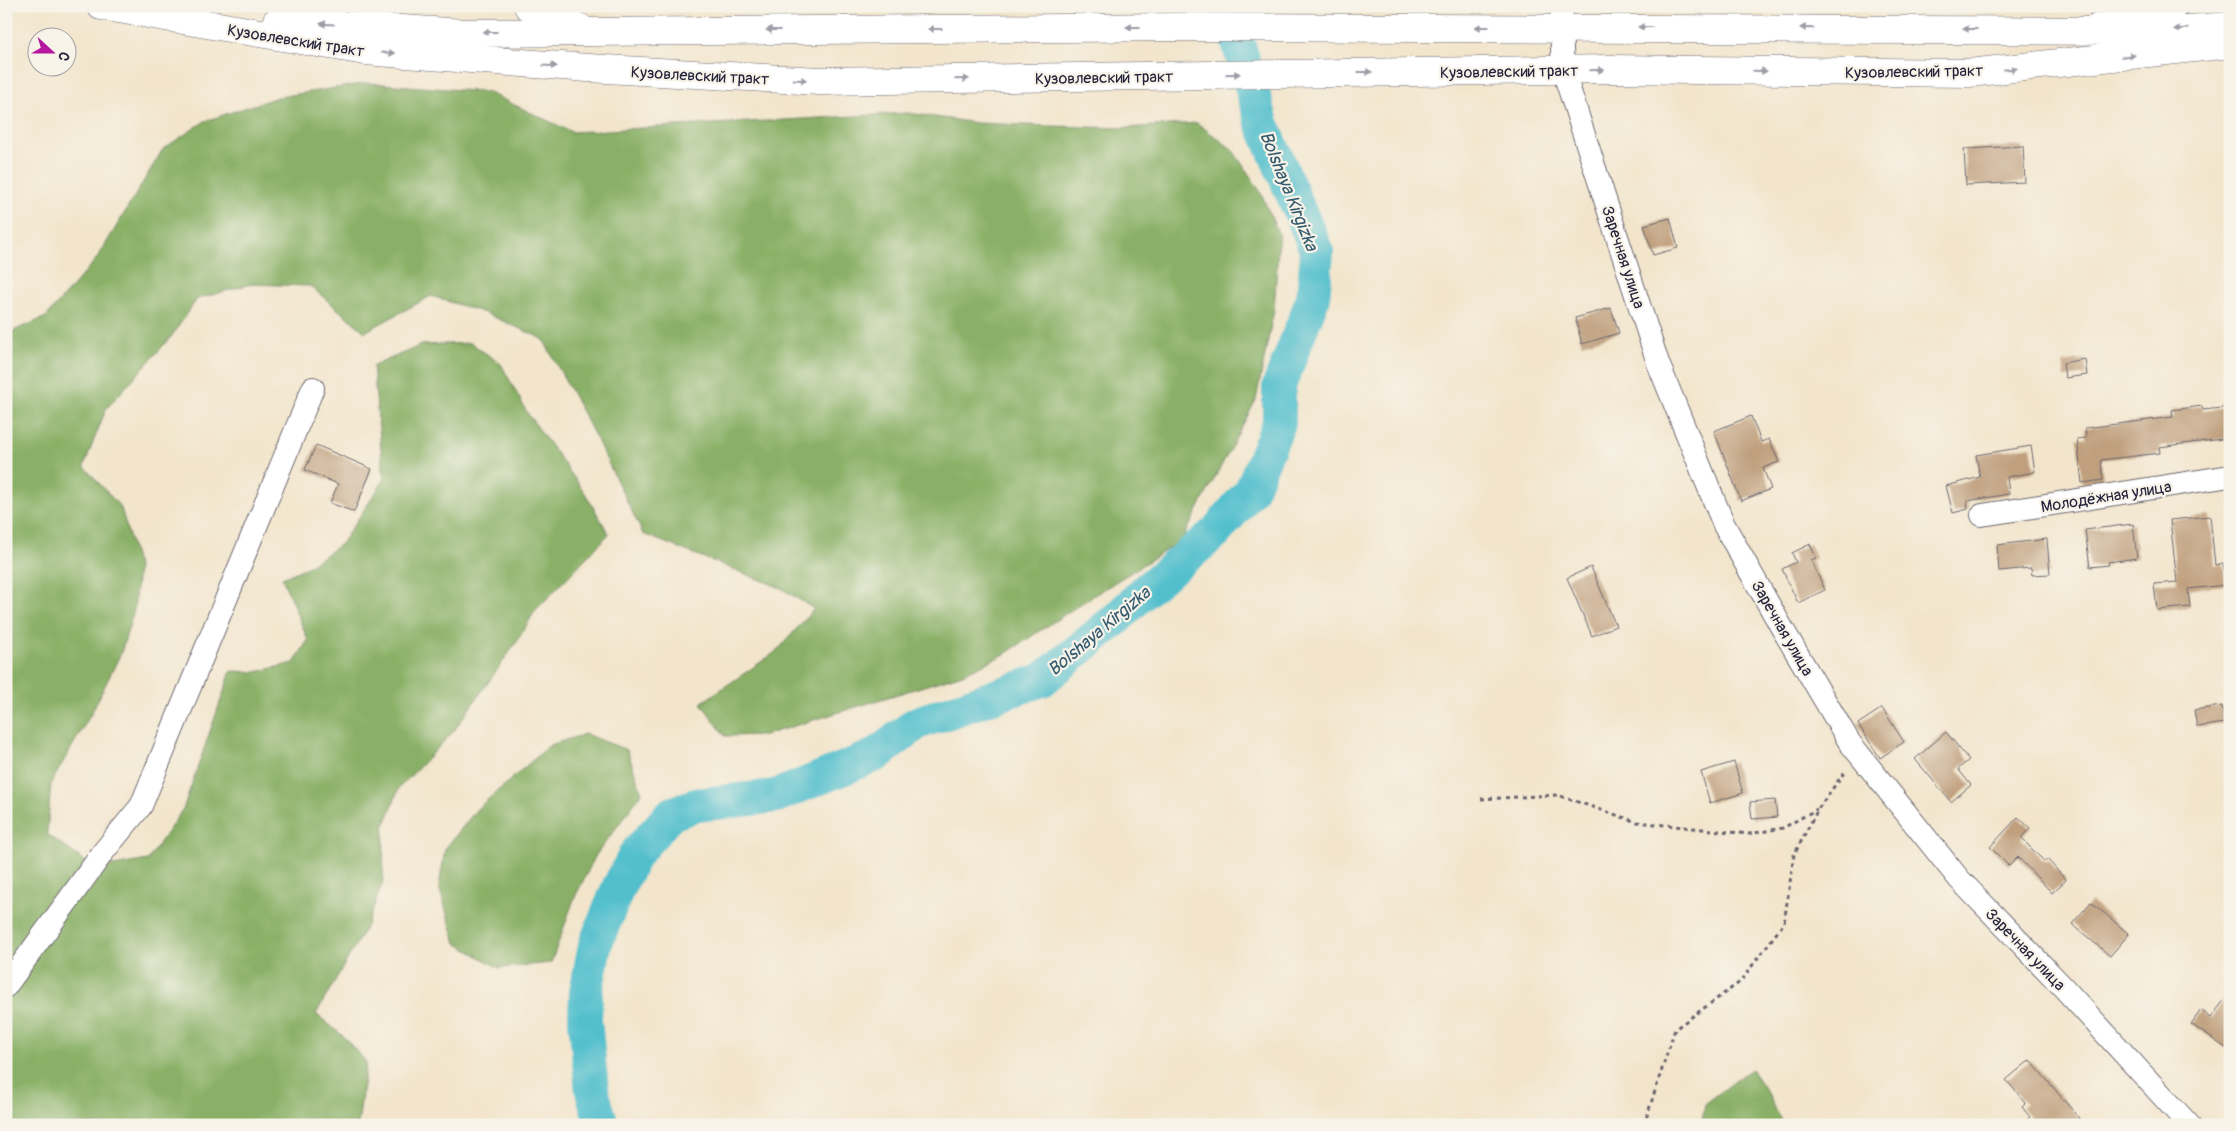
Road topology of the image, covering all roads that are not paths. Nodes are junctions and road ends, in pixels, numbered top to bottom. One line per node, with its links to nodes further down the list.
1 (101, 6): 4 (main road, Кузовлевский тракт)
2 (528, 6): 8 (main road, Кузовлевский тракт)
3 (2177, 6): 7 (street)
4 (133, 12): 8 (main road, Кузовлевский тракт, one-way to 4); 10 (main road, Кузовлевский тракт, one-way to 10)
5 (1561, 17): 7 (main road, Кузовлевский тракт, one-way to 5); 8 (main road, Кузовлевский тракт, one-way to 8); 10 (street, Заречная улица)
6 (2230, 26): 7 (main road, Кузовлевский тракт, one-way to 7)
7 (2071, 30)
8 (591, 32)
9 (2230, 44): 10 (main road, Кузовлевский тракт, one-way to 9)
10 (1563, 70): 15 (street, Заречная улица)
11 (313, 388): 14 (street)
12 (2230, 476): 13 (street, Молодёжная улица)
13 (1982, 515)
14 (6, 986)
15 (2189, 1125)

